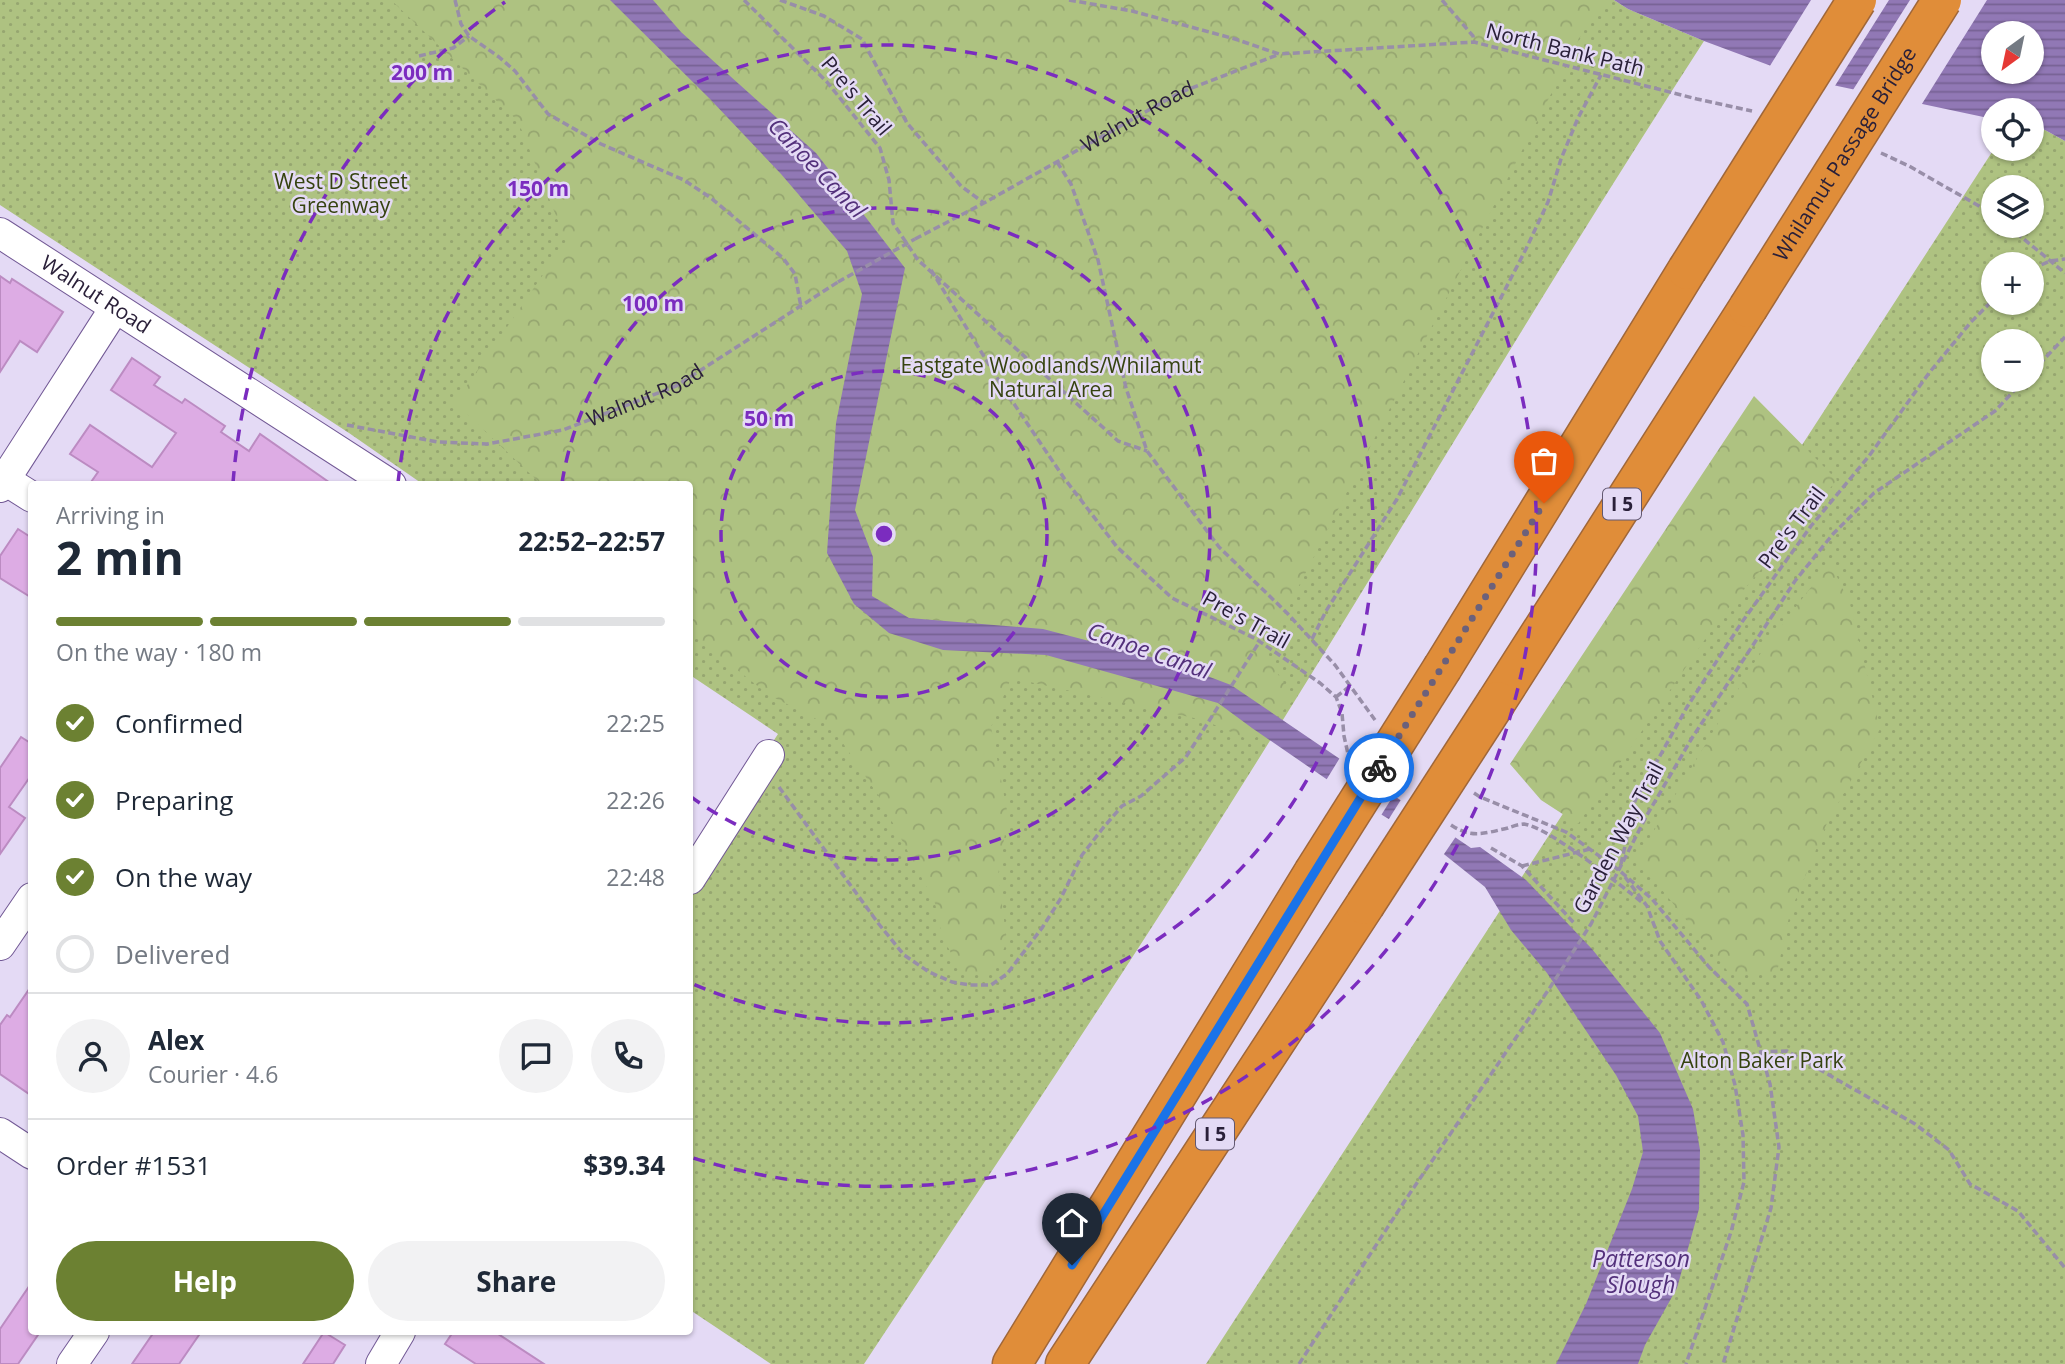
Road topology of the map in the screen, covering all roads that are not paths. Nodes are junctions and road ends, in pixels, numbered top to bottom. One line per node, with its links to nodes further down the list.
1 (1857, 0): 18 (highway, I 5, bridge)
2 (1942, 0): 19 (highway, Whilamut Passage Bridge / I 5, bridge)
3 (0, 233): 4 (street, Walnut Road)
4 (115, 308): 5 (street, Walnut Road); 6 (street)
5 (385, 481)
6 (2, 483): 7 (street)
7 (28, 495)
8 (766, 761): 9 (street)
9 (693, 874)
10 (28, 904): 11 (street)
11 (0, 945)
12 (0, 1133): 13 (street)
13 (28, 1151)
14 (92, 1335): 16 (street)
15 (398, 1335): 17 (street)
16 (72, 1364)
17 (381, 1364)
18 (1012, 1364)
19 (1065, 1364)

